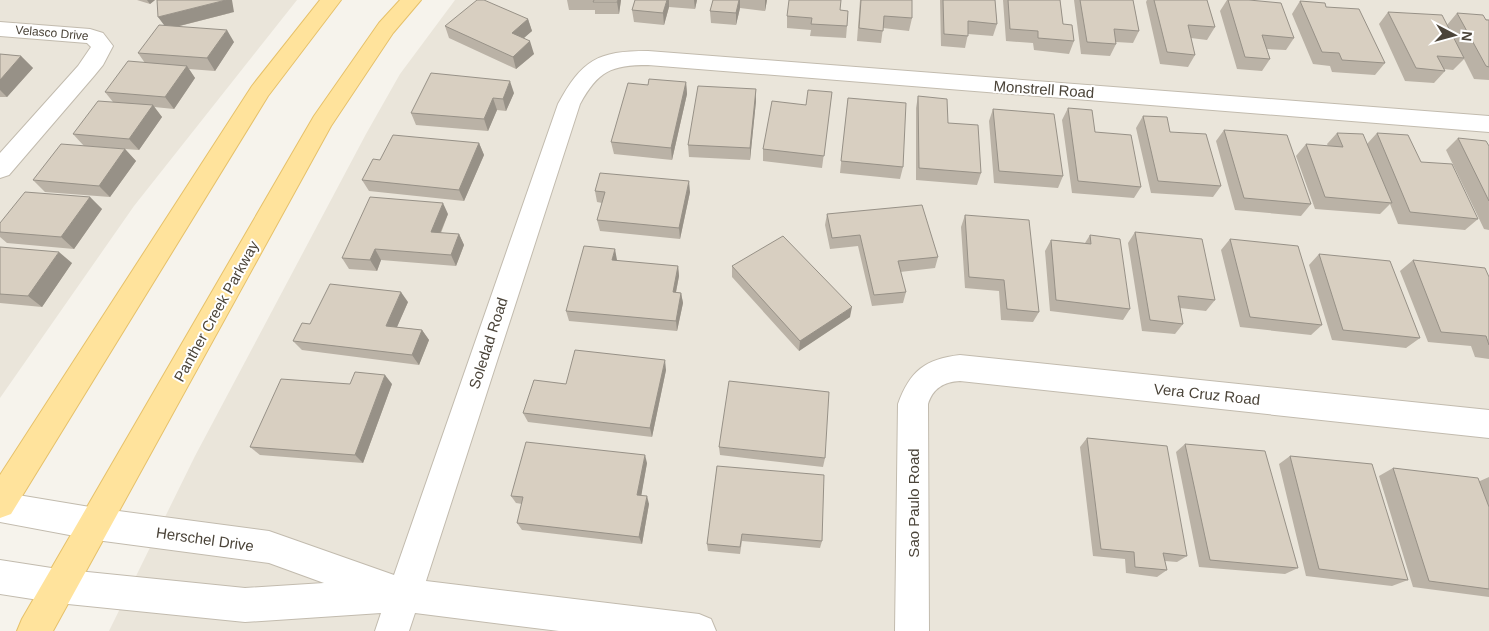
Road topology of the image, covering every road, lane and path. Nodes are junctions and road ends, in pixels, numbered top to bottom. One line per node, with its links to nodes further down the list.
1 (331, 0): 9 (main road)
2 (411, 0): 11 (main road, Panther Creek Parkway)
3 (0, 29): 6 (street, Velasco Drive)
4 (600, 65): 5 (street, Monstrell Road); 14 (street, Soledad Road)
5 (1489, 124)
6 (0, 169)
7 (928, 379): 8 (street, Vera Cruz Road); 18 (street, Sao Paulo Road)
8 (1489, 424)
9 (0, 503)
10 (0, 507): 11 (street, Herschel Drive)
11 (96, 524): 13 (main road, Panther Creek Parkway); 14 (street, Herschel Drive)
12 (0, 577): 13 (street, Herschel Drive)
13 (58, 586): 14 (street, Herschel Drive); 15 (main road, Panther Creek Parkway)
14 (404, 595): 16 (street, Soledad Road); 17 (street, Herschel Drive)
15 (34, 631)
16 (392, 631)
17 (699, 631)
18 (912, 631)

